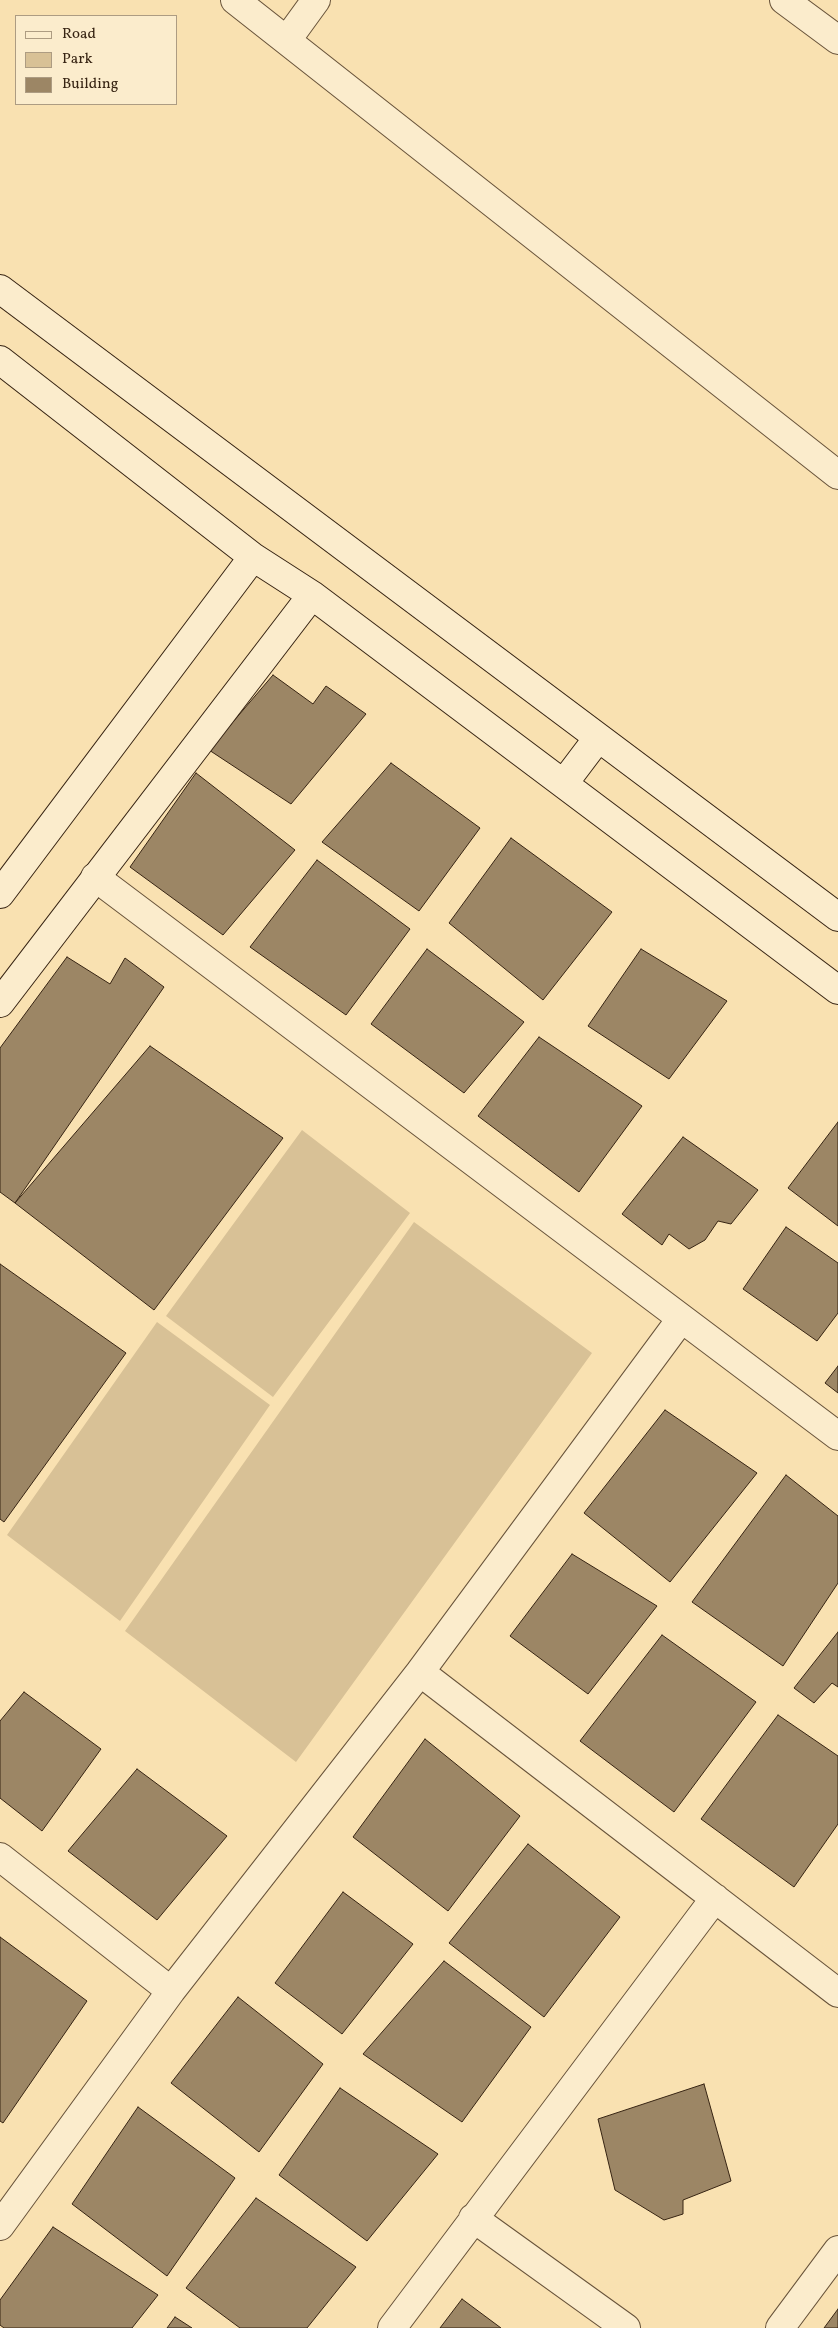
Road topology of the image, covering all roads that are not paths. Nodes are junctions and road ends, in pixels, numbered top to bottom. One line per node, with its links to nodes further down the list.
1 (235, 0): 4 (street)
2 (316, 0): 4 (street)
3 (784, 0): 5 (street)
4 (287, 40): 8 (street)
5 (838, 40)
6 (0, 289): 11 (street)
7 (0, 360): 9 (street)
8 (834, 464)
9 (254, 557): 10 (street); 14 (street)
10 (312, 595): 12 (street); 13 (street)
11 (598, 738): 12 (street); 15 (street)
12 (564, 783): 16 (street)
13 (95, 877): 17 (street); 18 (street)
14 (0, 894)
15 (838, 917)
16 (838, 990)
17 (0, 1003)
18 (681, 1319): 19 (street); 20 (street)
19 (838, 1436)
20 (420, 1672): 22 (street); 23 (street)
21 (0, 1857): 23 (street)
22 (715, 1898): 24 (street); 25 (street)
23 (171, 1991): 26 (street)
24 (838, 1993)
25 (473, 2218): 28 (street); 29 (street)
26 (0, 2226)
27 (838, 2250): 30 (street)
28 (392, 2328)
29 (626, 2328)
30 (780, 2328)

